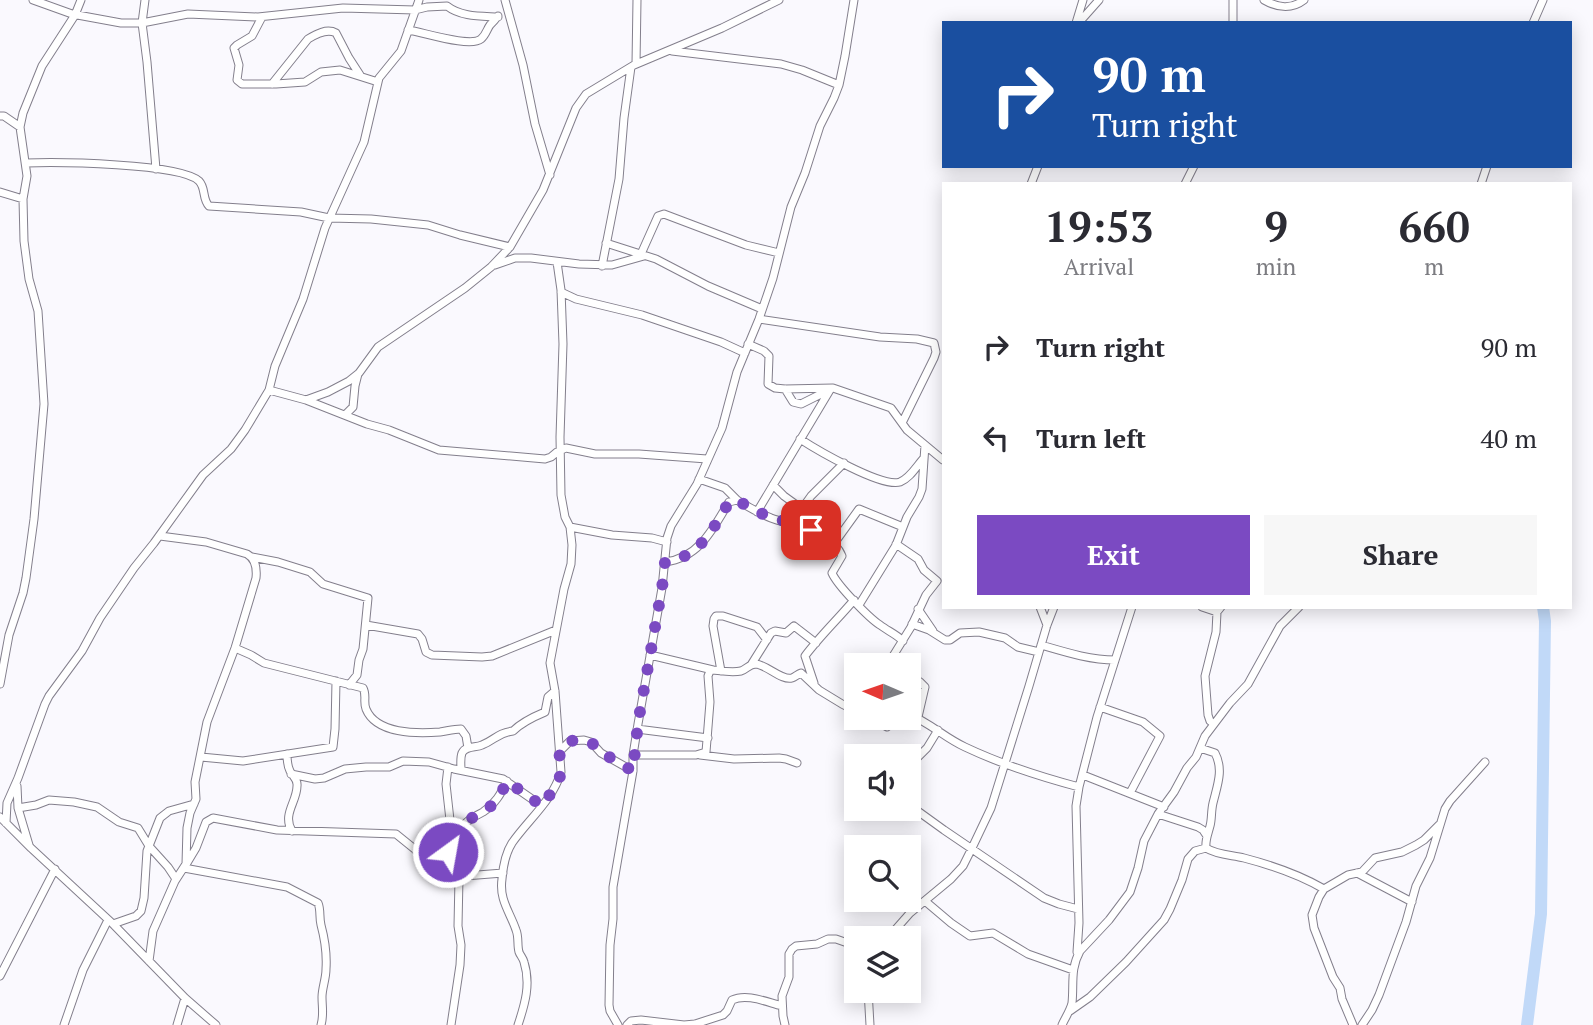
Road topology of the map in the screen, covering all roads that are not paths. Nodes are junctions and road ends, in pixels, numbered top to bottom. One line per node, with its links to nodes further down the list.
1 (33, 0): 16 (street)
2 (81, 0): 16 (street)
3 (145, 0): 23 (street)
4 (419, 0): 15 (street)
5 (637, 0): 26 (street)
6 (779, 0): 25 (street)
7 (854, 0): 30 (street)
8 (1083, 0): 19 (street)
9 (1099, 0): 20 (street)
10 (1233, 0): 21 (street)
11 (1264, 0): 12 (street)
12 (1304, 0)
13 (1543, 0): 22 (street)
14 (506, 4): 18 (street); 35 (street)
15 (415, 10): 17 (street); 18 (street); 24 (street)
16 (75, 15): 23 (street); 32 (street)
17 (262, 17): 23 (street); 29 (street)
18 (498, 17): 24 (street)
19 (1077, 21)
20 (1079, 21)
21 (1233, 21)
22 (1535, 21)
23 (142, 23): 34 (street)
24 (408, 30): 28 (street)
25 (670, 50): 26 (street); 30 (street)
26 (633, 66): 35 (street); 39 (street)
27 (360, 75): 28 (street); 29 (street); 29 (street)
28 (378, 82): 38 (street)
29 (272, 84)
30 (839, 85): 41 (street)
31 (0, 116): 32 (street)
32 (20, 127): 33 (street)
33 (26, 163): 34 (street); 37 (street)
34 (156, 169): 38 (street)
35 (550, 175): 40 (street)
36 (0, 192): 37 (street)
37 (23, 199): 103 (street)
38 (329, 218): 40 (street); 54 (street)
39 (606, 243): 42 (street); 44 (street)
40 (510, 247): 45 (street)
41 (779, 253): 42 (street); 47 (street)
42 (643, 255): 44 (street); 47 (street)
43 (556, 262): 44 (street); 45 (street); 46 (street)
44 (602, 266)
45 (491, 267): 51 (street)
46 (561, 292): 50 (street); 60 (street)
47 (762, 309): 48 (street)
48 (759, 319): 49 (street); 57 (street)
49 (748, 344): 50 (street); 52 (street)
50 (744, 353): 62 (street)
51 (359, 373): 55 (street); 56 (street)
52 (785, 389): 53 (street); 53 (street)
53 (831, 389): 57 (street); 58 (street)
54 (269, 390): 55 (street); 73 (street)
55 (306, 400): 56 (street)
56 (345, 415): 60 (street)
57 (902, 423): 59 (street)
58 (800, 439): 64 (street); 66 (street)
59 (925, 445): 61 (street); 63 (street)
60 (560, 450): 62 (street); 71 (street)
61 (923, 458): 64 (street); 72 (street)
62 (707, 459): 65 (street)
63 (942, 459)
64 (844, 463): 68 (street)
65 (699, 479): 67 (street); 74 (street)
66 (773, 485): 68 (street); 69 (street)
67 (737, 500): 69 (street); 78 (street)
68 (802, 509): 70 (street)
69 (757, 512): 70 (street)
70 (791, 524): 76 (street)
71 (570, 527): 74 (street); 89 (street)
72 (903, 527): 75 (street); 76 (street)
73 (160, 536): 77 (street); 131 (street)
74 (667, 542): 78 (street)
75 (896, 544): 79 (street); 80 (street)
76 (834, 545): 79 (street)
77 (251, 556): 87 (street); 94 (street)
78 (665, 562): 97 (street)
79 (856, 603): 92 (street); 93 (street)
80 (918, 609): 86 (street); 90 (street)
81 (1041, 609): 88 (street)
82 (1053, 609): 88 (street)
83 (1131, 609): 98 (street)
84 (1296, 609): 111 (street)
85 (1219, 610): 111 (street)
86 (912, 624): 90 (street); 92 (street)
87 (366, 625): 89 (street); 105 (street)
88 (1047, 625): 95 (street)
89 (556, 630): 106 (street)
90 (936, 634): 95 (street)
91 (767, 640): 93 (street); 99 (street); 100 (street)
92 (903, 641): 96 (street)
93 (816, 643): 104 (street)
94 (235, 649): 101 (street); 122 (street)
95 (1040, 649): 98 (street); 123 (street)
96 (895, 653)
97 (650, 655): 100 (street); 112 (street)
98 (1115, 660): 109 (street)
99 (751, 665): 100 (street); 104 (street)
100 (717, 670): 114 (street)
101 (336, 681): 105 (street); 118 (street)
102 (921, 683): 108 (street)
103 (0, 684)
104 (814, 684): 107 (street)
105 (349, 685): 115 (street)
106 (555, 691): 115 (street); 117 (street)
107 (844, 704)
108 (921, 704)
109 (1100, 707): 130 (street); 134 (street)
110 (921, 719): 113 (street)
111 (1214, 724): 116 (street)
112 (637, 729): 114 (street); 120 (street)
113 (938, 730): 119 (street); 123 (street)
114 (708, 738): 121 (street)
115 (468, 748): 127 (street)
116 (1200, 748): 137 (street); 145 (street)
117 (559, 752): 128 (street); 136 (street)
118 (287, 754): 122 (street); 129 (street)
119 (921, 754)
120 (634, 755): 121 (street); 128 (street)
121 (696, 755): 125 (street)
122 (201, 757): 135 (street)
123 (1004, 762): 133 (street); 149 (street)
124 (1485, 762): 143 (street)
125 (797, 764)
126 (448, 767): 127 (street); 129 (street); 146 (street)
127 (461, 770): 132 (street)
128 (633, 771): 178 (street)
129 (291, 774): 144 (street)
130 (1083, 775): 133 (street); 134 (street)
131 (17, 781): 138 (street); 142 (street)
132 (507, 781): 136 (street); 146 (street)
133 (1079, 787): 160 (street)
134 (1130, 793): 137 (street)
135 (194, 804): 148 (street); 151 (street)
136 (542, 806): 153 (street)
137 (1164, 807): 140 (street)
138 (18, 808): 147 (street); 148 (street)
139 (921, 813): 149 (street)
140 (1158, 814): 145 (street); 164 (street)
141 (0, 817): 142 (street)
142 (6, 823): 147 (street)
143 (1440, 823): 154 (street); 159 (street)
144 (292, 831): 146 (street); 151 (street)
145 (1207, 836): 150 (street)
146 (448, 845): 156 (street)
147 (29, 846): 152 (street)
148 (149, 846): 155 (street); 161 (street)
149 (972, 848): 158 (street); 160 (street)
150 (1206, 848): 157 (street); 171 (street)
151 (185, 866): 155 (street); 175 (street)
152 (55, 869): 161 (street); 167 (street)
153 (503, 873): 156 (street); 177 (street)
154 (1356, 873): 157 (street); 159 (street)
155 (176, 879): 165 (street)
156 (459, 880): 176 (street)
157 (1324, 888): 183 (street)
158 (925, 901): 162 (street); 166 (street)
159 (1412, 902): 184 (street)
160 (1078, 909): 164 (street)
161 (110, 922): 165 (street); 172 (street)
162 (899, 926)
163 (844, 942): 170 (street)
164 (1077, 956): 166 (street)
165 (149, 961): 168 (street)
166 (1073, 970): 171 (street)
167 (0, 976)
168 (185, 998): 173 (street); 174 (street)
169 (869, 1003): 181 (street)
170 (782, 1006): 179 (street); 180 (street)
171 (1069, 1012): 182 (street)
172 (64, 1025)
173 (177, 1025)
174 (216, 1025)
175 (321, 1025)
176 (451, 1025)
177 (518, 1025)
178 (618, 1025)
179 (627, 1025)
180 (785, 1025)
181 (870, 1025)
182 (1062, 1025)
183 (1353, 1025)
184 (1362, 1025)

